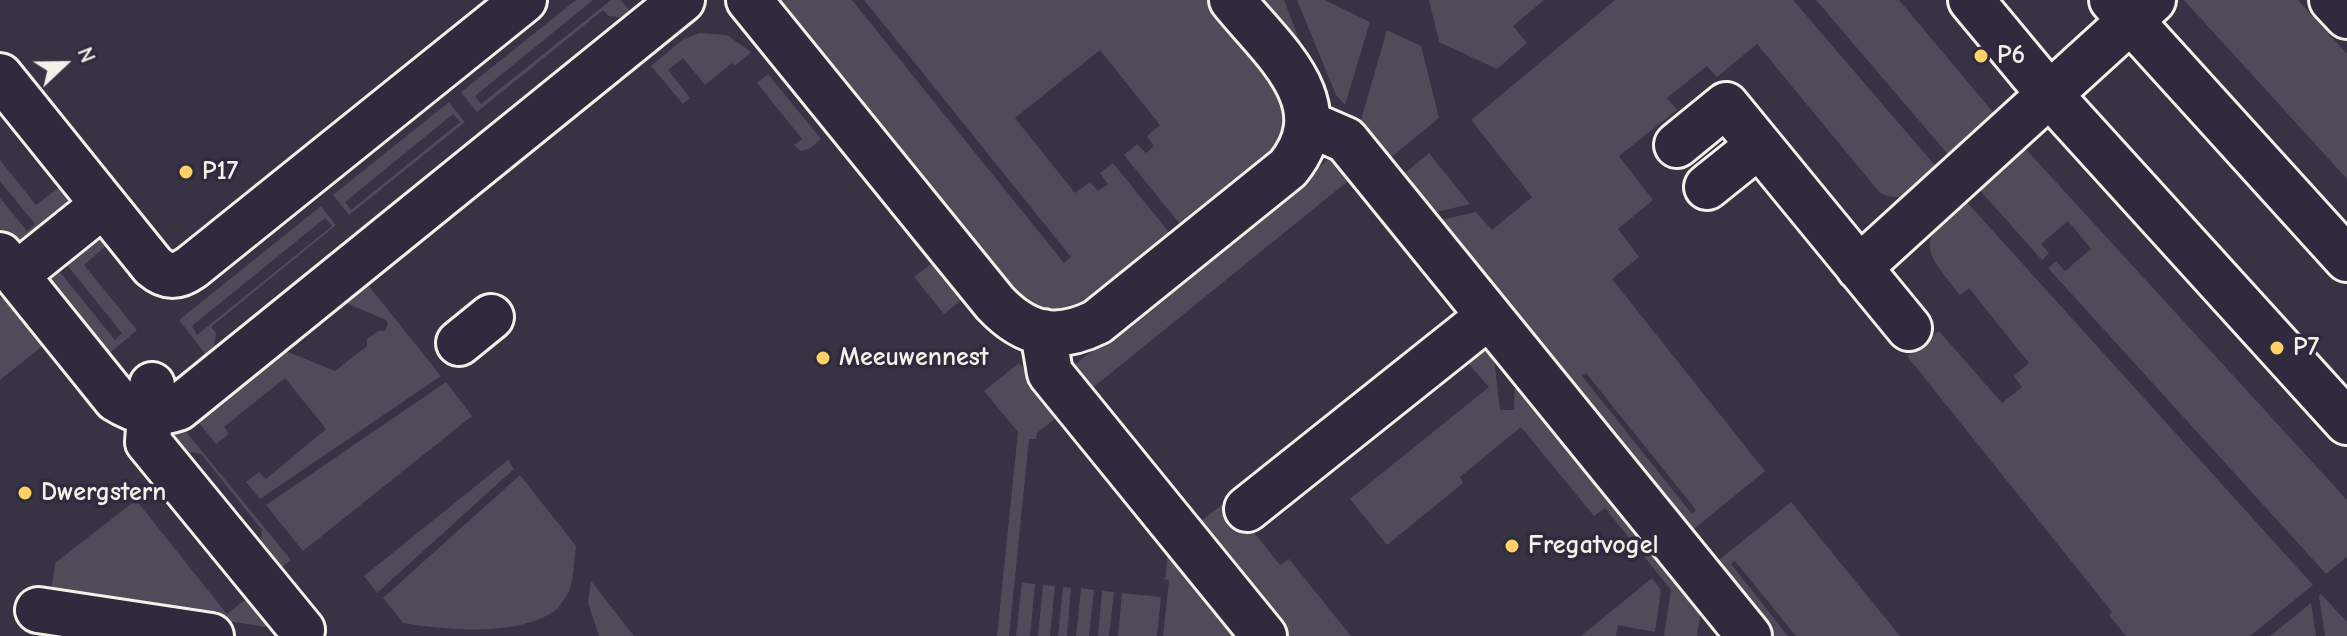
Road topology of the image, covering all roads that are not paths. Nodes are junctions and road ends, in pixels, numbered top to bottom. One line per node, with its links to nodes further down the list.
1 (524, 0): 15 (street)
2 (749, 0): 21 (street)
3 (1232, 0): 11 (street)
4 (1971, 0): 10 (street)
5 (2332, 0): 8 (street)
6 (664, 7): 22 (street)
7 (2132, 7): 10 (street); 16 (street)
8 (2347, 16)
9 (0, 76): 15 (street)
10 (2050, 95): 18 (street); 23 (street)
11 (1309, 124): 19 (street); 21 (street)
12 (1677, 145): 13 (street)
13 (1758, 146): 14 (street); 18 (street)
14 (1707, 187)
15 (103, 205): 17 (street)
16 (2347, 259)
17 (8, 265): 22 (street)
18 (1859, 268): 20 (street)
19 (1489, 316): 24 (street); 30 (street)
20 (1909, 328)
21 (1043, 332): 29 (street)
22 (151, 398): 28 (street)
23 (2347, 422)
24 (1247, 509)
25 (38, 610): 26 (street)
26 (106, 628): 27 (street)
27 (211, 636)
28 (301, 636)
29 (1264, 636)
30 (1749, 636)

